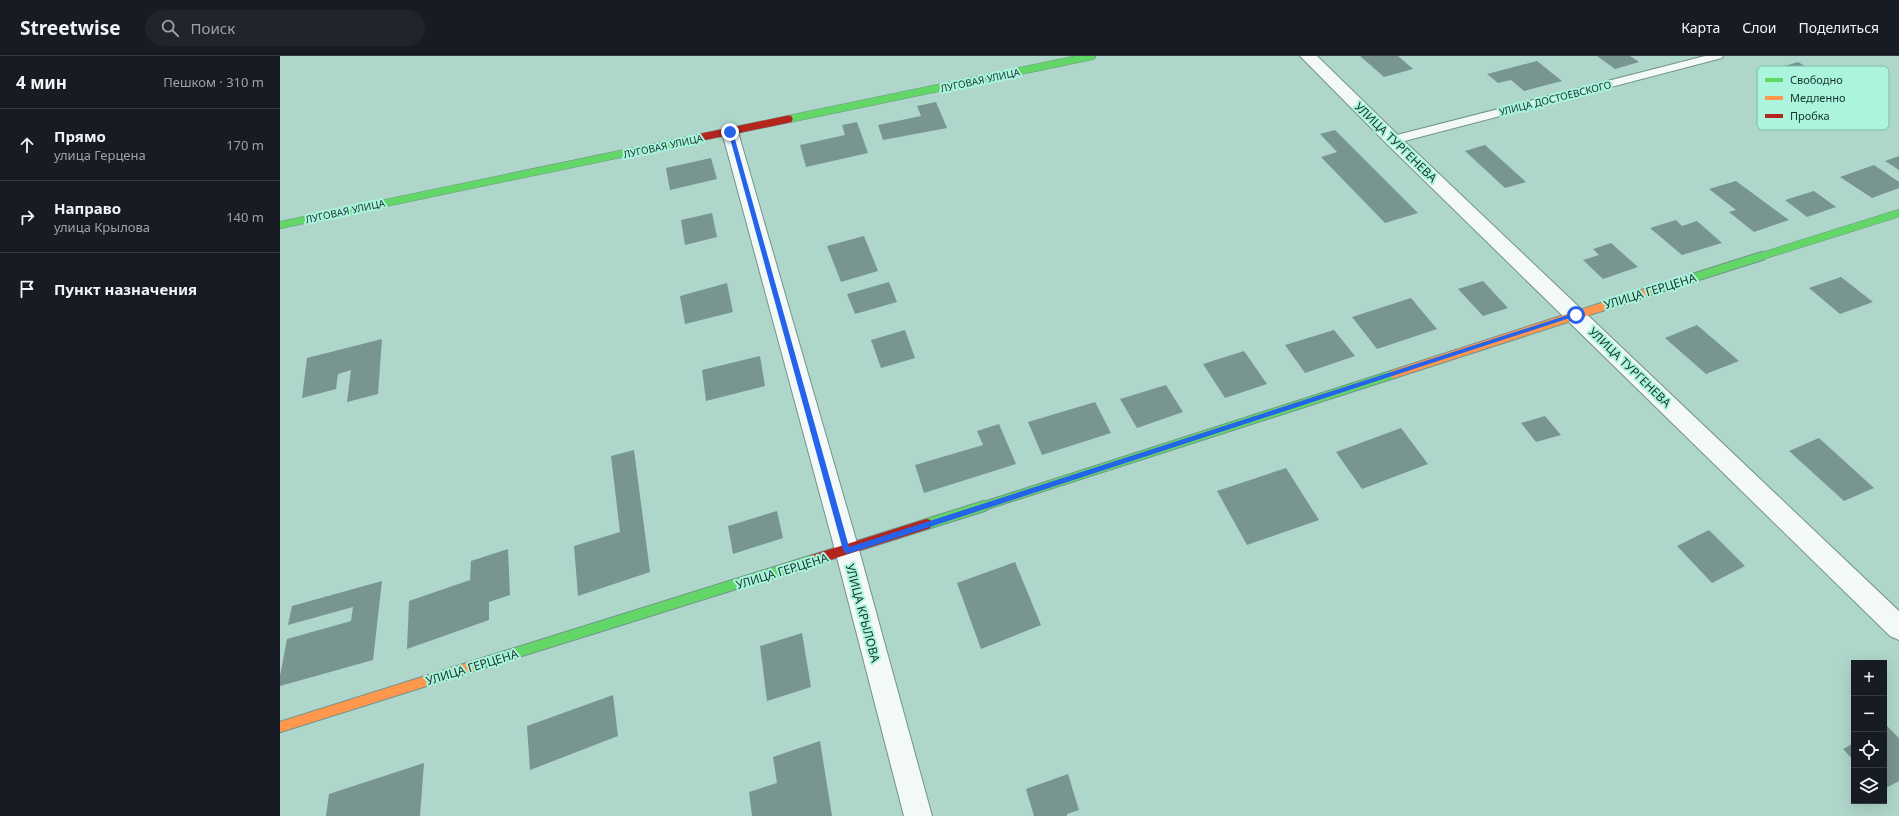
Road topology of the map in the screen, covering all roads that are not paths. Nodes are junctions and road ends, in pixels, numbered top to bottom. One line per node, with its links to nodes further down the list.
1 (1092, 56): 4 (street, ЛУГОВАЯ УЛИЦА)
2 (1308, 56): 5 (street, УЛИЦА ТУРГЕНЕВА)
3 (1718, 56): 5 (lane, УЛИЦА ДОСТОЕВСКОГО)
4 (730, 132): 7 (street, ЛУГОВАЯ УЛИЦА); 9 (street, УЛИЦА КРЫЛОВА)
5 (1393, 140): 8 (street, УЛИЦА ТУРГЕНЕВА)
6 (1899, 213): 8 (street, УЛИЦА ГЕРЦЕНА)
7 (280, 225)
8 (1576, 315): 9 (street, УЛИЦА ГЕРЦЕНА); 10 (street, УЛИЦА ТУРГЕНЕВА)
9 (847, 550): 11 (street, УЛИЦА ГЕРЦЕНА); 12 (street, УЛИЦА КРЫЛОВА)
10 (1899, 628)
11 (280, 726)
12 (918, 816)

